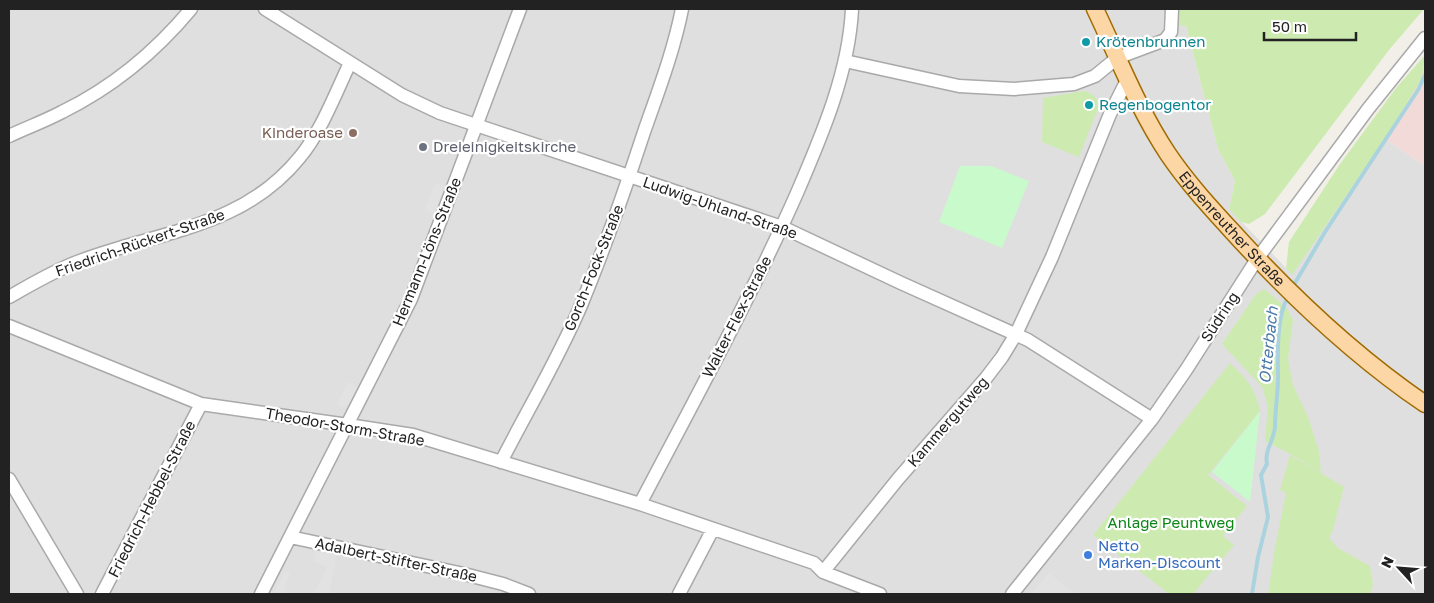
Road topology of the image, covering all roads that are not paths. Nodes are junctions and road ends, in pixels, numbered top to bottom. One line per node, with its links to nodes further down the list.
1 (191, 9): 15 (street)
2 (265, 9): 8 (street, Ludwig-Uhland-Straße)
3 (520, 9): 14 (street, Hermann-Löns-Straße)
4 (682, 9): 16 (street, Gorch-Fock-Straße)
5 (852, 9): 11 (street, Walter-Flex-Straße)
6 (1095, 9): 10 (main road, Eppenreuther Straße)
7 (1172, 9): 10 (street)
8 (283, 14): 12 (street, Ludwig-Uhland-Straße)
9 (1425, 38): 18 (street, Südring)
10 (1117, 58): 11 (street); 13 (main road, Eppenreuther Straße)
11 (845, 61): 17 (street, Walter-Flex-Straße)
12 (350, 63): 14 (street, Ludwig-Uhland-Straße); 19 (street, Friedrich-Rückert-Straße)
13 (1128, 82): 18 (main road, Eppenreuther Straße); 21 (street, Kammergutweg)
14 (477, 126): 16 (street, Ludwig-Uhland-Straße); 25 (street, Hermann-Löns-Straße)
15 (9, 136)
16 (629, 176): 17 (street, Ludwig-Uhland-Straße); 26 (street, Gorch-Fock-Straße)
17 (782, 227): 21 (street, Ludwig-Uhland-Straße); 28 (street, Walter-Flex-Straße)
18 (1257, 259): 23 (main road, Eppenreuther Straße); 24 (street, Südring)
19 (9, 297)
20 (9, 326): 22 (street, Theodor-Storm-Straße)
21 (1016, 334): 24 (street, Ludwig-Uhland-Straße); 31 (street, Kammergutweg)
22 (201, 404): 25 (street, Theodor-Storm-Straße); 33 (street, Friedrich-Hebbel-Straße)
23 (1425, 404)
24 (1152, 419): 38 (street, Südring)
25 (348, 424): 26 (street, Theodor-Storm-Straße); 30 (street, Hermann-Löns-Straße)
26 (501, 462): 28 (street, Theodor-Storm-Straße)
27 (9, 478): 32 (street)
28 (640, 504): 29 (street, Theodor-Storm-Straße)
29 (713, 529): 31 (street); 36 (street)
30 (290, 537): 34 (street, Hermann-Löns-Straße); 35 (street, Adalbert-Stifter-Straße)
31 (823, 572): 37 (street)
32 (77, 594)
33 (102, 594)
34 (261, 594)
35 (529, 594)
36 (679, 594)
37 (880, 594)
38 (1012, 594)

